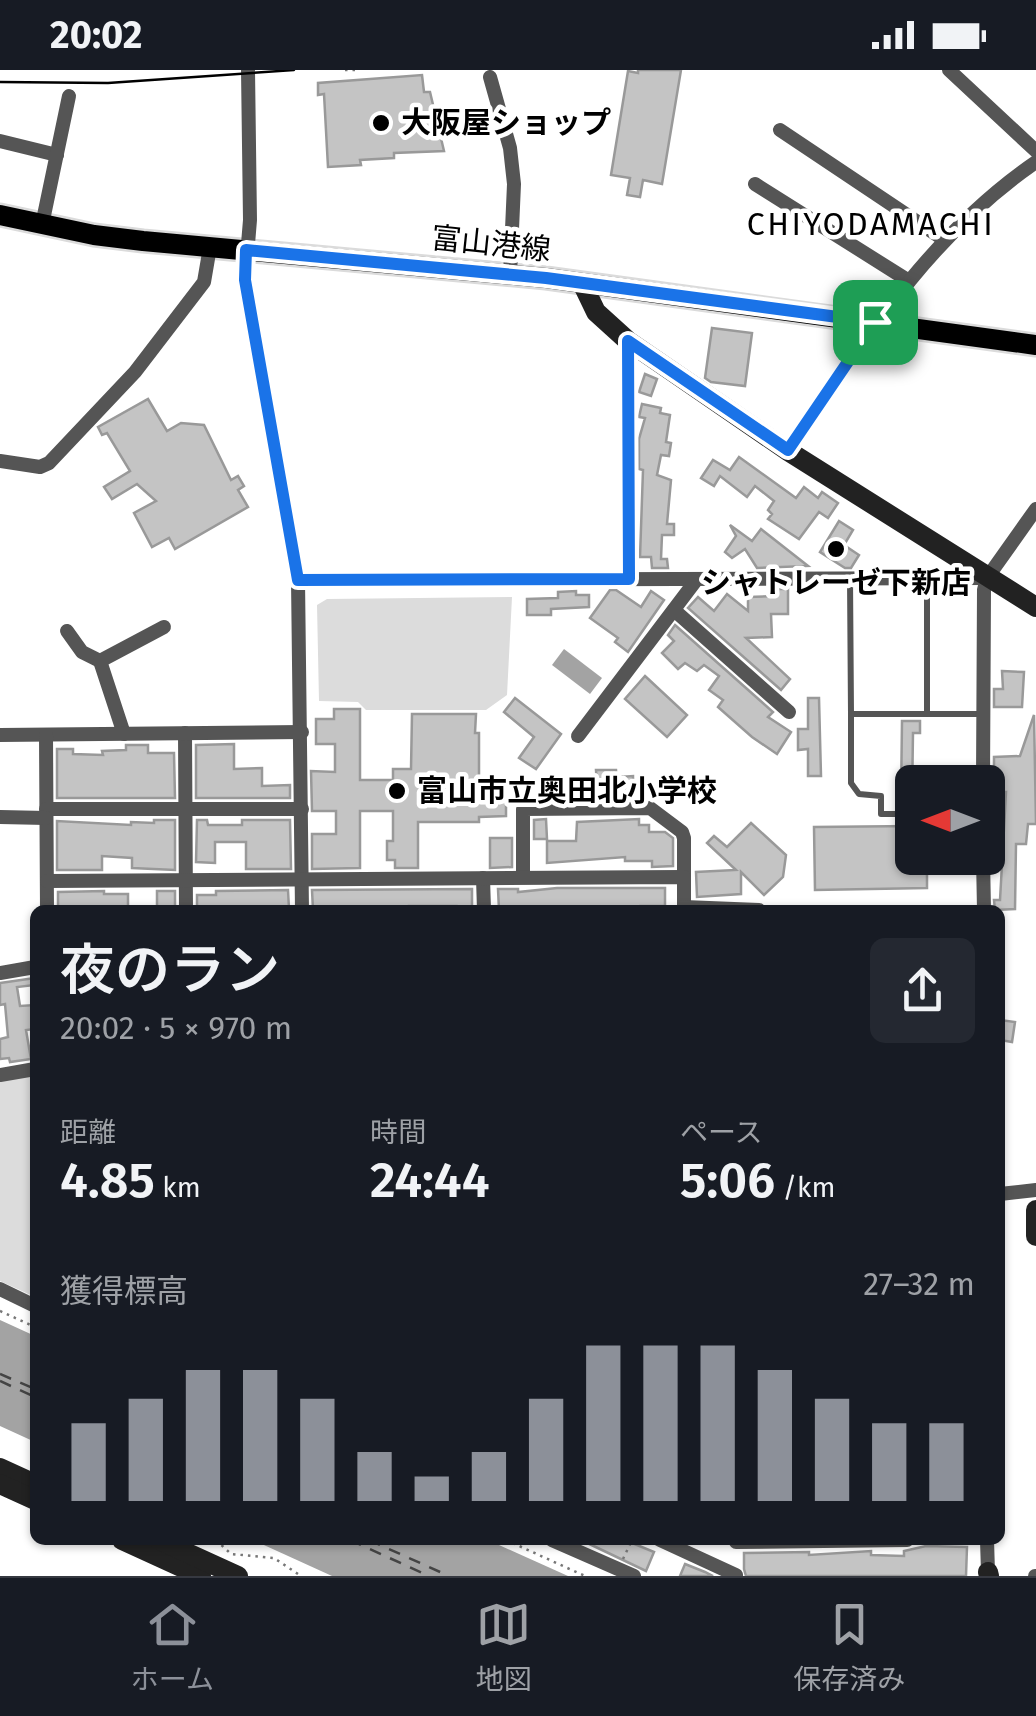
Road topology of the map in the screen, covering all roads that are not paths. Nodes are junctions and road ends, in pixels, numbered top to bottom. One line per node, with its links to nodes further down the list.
1 (248, 70): 15 (street)
2 (949, 70): 7 (street)
3 (490, 77): 16 (street)
4 (69, 96): 8 (street)
5 (780, 130): 13 (street)
6 (0, 141): 8 (street)
7 (1036, 152)
8 (56, 155): 12 (street)
9 (1036, 162): 13 (street)
10 (756, 184): 17 (street)
11 (0, 215): 12 (main road, 富山港線)
12 (42, 225): 14 (main road, 富山港線)
13 (943, 239): 17 (street)
14 (210, 248): 15 (main road, 富山港線); 23 (street)
15 (246, 250): 16 (main road, 富山港線); 30 (street)
16 (510, 274): 18 (main road, 富山港線)
17 (909, 281): 19 (street)
18 (584, 285): 19 (main road, 富山港線); 20 (street)
19 (875, 322): 21 (main road, 富山港線); 22 (street)
20 (628, 341): 22 (street); 28 (street)
21 (1036, 345)
22 (788, 450): 27 (street)
23 (0, 460)
24 (1036, 509): 27 (street)
25 (850, 578): 26 (street); 29 (street); 37 (lane)
26 (927, 578): 27 (street); 38 (lane)
27 (988, 578): 31 (street); 39 (street)
28 (629, 579): 29 (street); 30 (street)
29 (696, 579): 32 (street)
30 (298, 580): 40 (street)
31 (1036, 608)
32 (674, 610): 36 (street); 45 (street)
33 (164, 627): 35 (street)
34 (67, 632): 35 (street)
35 (100, 662): 42 (street)
36 (789, 712)
37 (851, 714): 38 (lane); 50 (lane)
38 (927, 714): 39 (lane)
39 (983, 714): 46 (street)
40 (302, 732): 41 (street); 48 (street)
41 (185, 733): 42 (street); 47 (street)
42 (124, 734): 43 (street)
43 (46, 735): 44 (street); 49 (street)
44 (0, 736)
45 (578, 736)
46 (983, 765)
47 (186, 809): 48 (street); 49 (street); 57 (street)
48 (302, 809): 56 (street)
49 (46, 813): 51 (street); 58 (street)
50 (895, 814)
51 (0, 818)
52 (983, 875): 64 (street)
53 (684, 877): 55 (street); 55 (street); 63 (street)
54 (483, 878): 55 (street); 56 (street); 62 (street)
55 (523, 878)
56 (302, 880): 57 (street); 61 (street)
57 (186, 881): 58 (street); 60 (street)
58 (47, 882): 59 (street)
59 (46, 905)
60 (186, 905)
61 (302, 905)
62 (484, 905)
63 (684, 905)
64 (984, 905)
65 (30, 968): 66 (street)
66 (0, 973)
67 (30, 1070): 68 (street)
68 (0, 1075)
69 (1036, 1190): 70 (street)
70 (1005, 1193)
71 (1036, 1210): 72 (street)
72 (1036, 1236)
73 (0, 1289): 74 (street)
74 (30, 1304)
75 (0, 1468): 76 (street)
76 (30, 1482)
77 (0, 1484): 78 (street)
78 (30, 1498)
79 (133, 1545): 87 (street)
80 (170, 1545): 88 (street)
81 (563, 1545): 89 (street)
82 (671, 1545): 86 (street)
83 (736, 1545): 86 (street)
84 (987, 1545): 85 (street)
85 (988, 1574)
86 (736, 1575)
87 (201, 1576)
88 (238, 1576)
89 (634, 1576)

